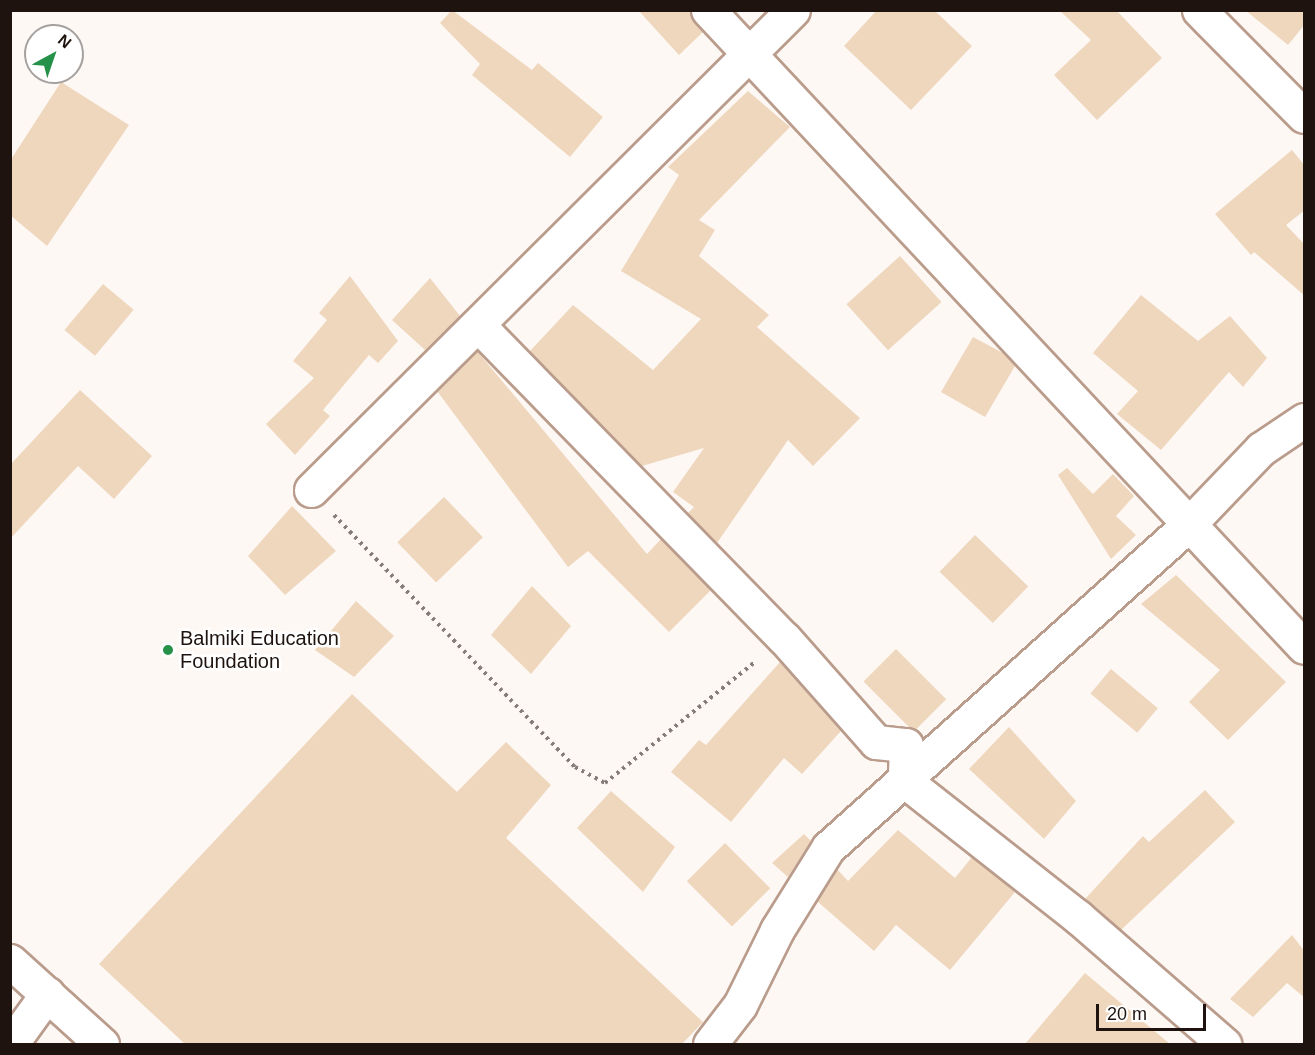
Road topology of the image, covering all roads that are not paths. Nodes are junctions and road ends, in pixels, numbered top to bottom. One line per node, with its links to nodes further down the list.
1 (708, 10): 4 (street)
2 (793, 10): 4 (street)
3 (1199, 10): 5 (street)
4 (751, 53): 6 (street); 9 (street)
5 (1305, 116)
6 (479, 326): 8 (street); 11 (street)
7 (1305, 420): 9 (street)
8 (311, 490)
9 (1190, 523): 10 (street); 11 (street)
10 (1305, 647)
11 (905, 781): 16 (street); 17 (street)
12 (10, 961): 13 (street)
13 (47, 994): 14 (street); 15 (street)
14 (11, 1044)
15 (102, 1044)
16 (710, 1044)
17 (1224, 1044)

